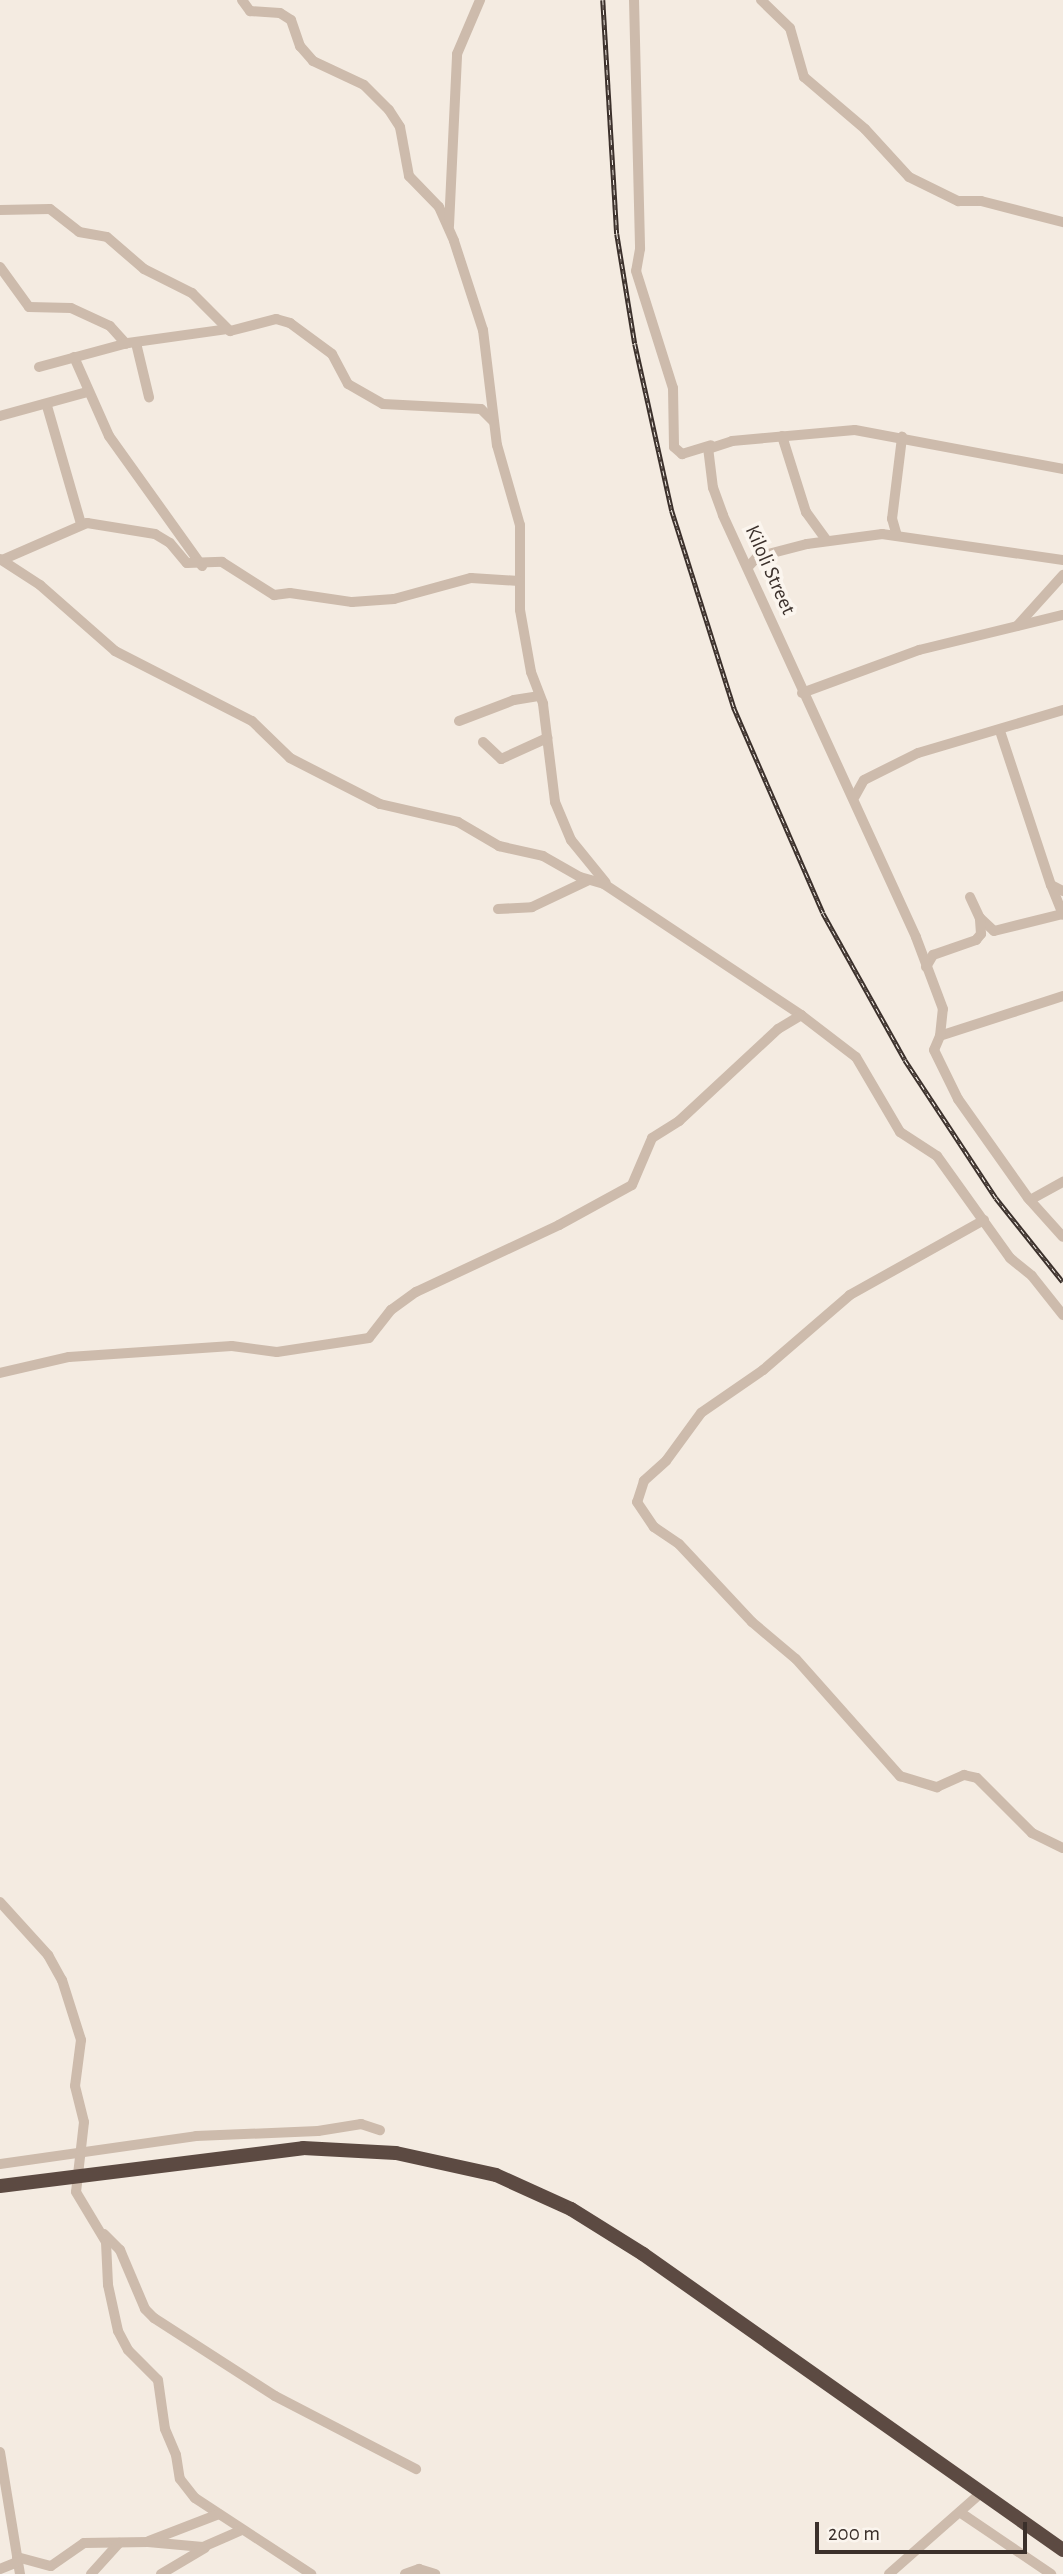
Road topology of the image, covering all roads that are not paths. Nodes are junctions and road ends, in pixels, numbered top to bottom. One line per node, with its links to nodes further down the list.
1 (242, 0): 7 (street)
2 (480, 0): 7 (street)
3 (634, 0): 20 (street)
4 (761, 0): 6 (street)
5 (0, 211): 9 (street)
6 (1063, 222)
7 (449, 230): 17 (street)
8 (0, 267): 10 (street)
9 (228, 330): 10 (street); 17 (street)
10 (131, 343): 11 (street); 14 (street)
11 (74, 357): 12 (street); 13 (street)
12 (38, 367)
13 (87, 392): 15 (street); 27 (street)
14 (149, 397)
15 (47, 407): 16 (street); 22 (street)
16 (0, 416)
17 (493, 422): 30 (street)
18 (782, 436): 19 (street); 20 (street); 24 (street)
19 (902, 437): 21 (street); 23 (street)
20 (711, 445): 28 (street, Kiloli Street)
21 (1063, 469)
22 (81, 524): 25 (street); 27 (street)
23 (897, 536): 24 (street); 26 (street)
24 (826, 540): 28 (street)
25 (1, 560): 41 (street)
26 (1063, 560)
27 (202, 566): 30 (street)
28 (749, 566): 33 (street, Kiloli Street)
29 (1063, 575): 32 (street)
30 (519, 581): 34 (street)
31 (1063, 615): 32 (street)
32 (1017, 626): 33 (street)
33 (802, 693): 40 (street, Kiloli Street)
34 (540, 696): 36 (street); 38 (street)
35 (1063, 710): 37 (street)
36 (459, 721)
37 (1000, 731): 40 (street); 42 (street)
38 (547, 738): 39 (street); 43 (street)
39 (483, 742)
40 (855, 796): 49 (street, Kiloli Street)
41 (589, 880): 43 (street); 46 (street)
42 (1051, 885): 44 (street); 47 (street)
43 (608, 886): 51 (street)
44 (1063, 891)
45 (970, 897): 48 (street)
46 (498, 909)
47 (1063, 915): 48 (street)
48 (980, 918): 49 (street)
49 (926, 967): 52 (street, Kiloli Street)
50 (1063, 996): 52 (street)
51 (800, 1015): 55 (street); 58 (street)
52 (940, 1036): 54 (street, Kiloli Street)
53 (1063, 1182): 54 (street)
54 (1030, 1200): 56 (street, Kiloli Street)
55 (984, 1220): 57 (street); 59 (street)
56 (1063, 1237)
57 (1063, 1315)
58 (0, 1373)
59 (1063, 1848)
60 (0, 1902): 62 (street)
61 (380, 2130): 62 (street)
62 (81, 2150): 63 (street); 64 (street)
63 (0, 2164)
64 (82, 2173): 65 (highway); 66 (street); 69 (highway)
65 (0, 2186)
66 (101, 2231): 68 (street); 71 (street)
67 (0, 2452): 77 (street)
68 (416, 2469)
69 (982, 2492): 70 (street); 76 (highway)
70 (961, 2513): 85 (street); 86 (street)
71 (219, 2514): 72 (street); 73 (street)
72 (242, 2530): 75 (street); 82 (street)
73 (148, 2542): 74 (street); 75 (street)
74 (119, 2543): 77 (street); 80 (street)
75 (209, 2546): 81 (street)
76 (1063, 2550)
77 (17, 2559): 78 (street); 79 (street)
78 (0, 2569)
79 (20, 2574)
80 (92, 2574)
81 (160, 2574)
82 (311, 2574)
83 (405, 2574): 84 (street)
84 (435, 2574)
85 (889, 2574)
86 (1051, 2574)

